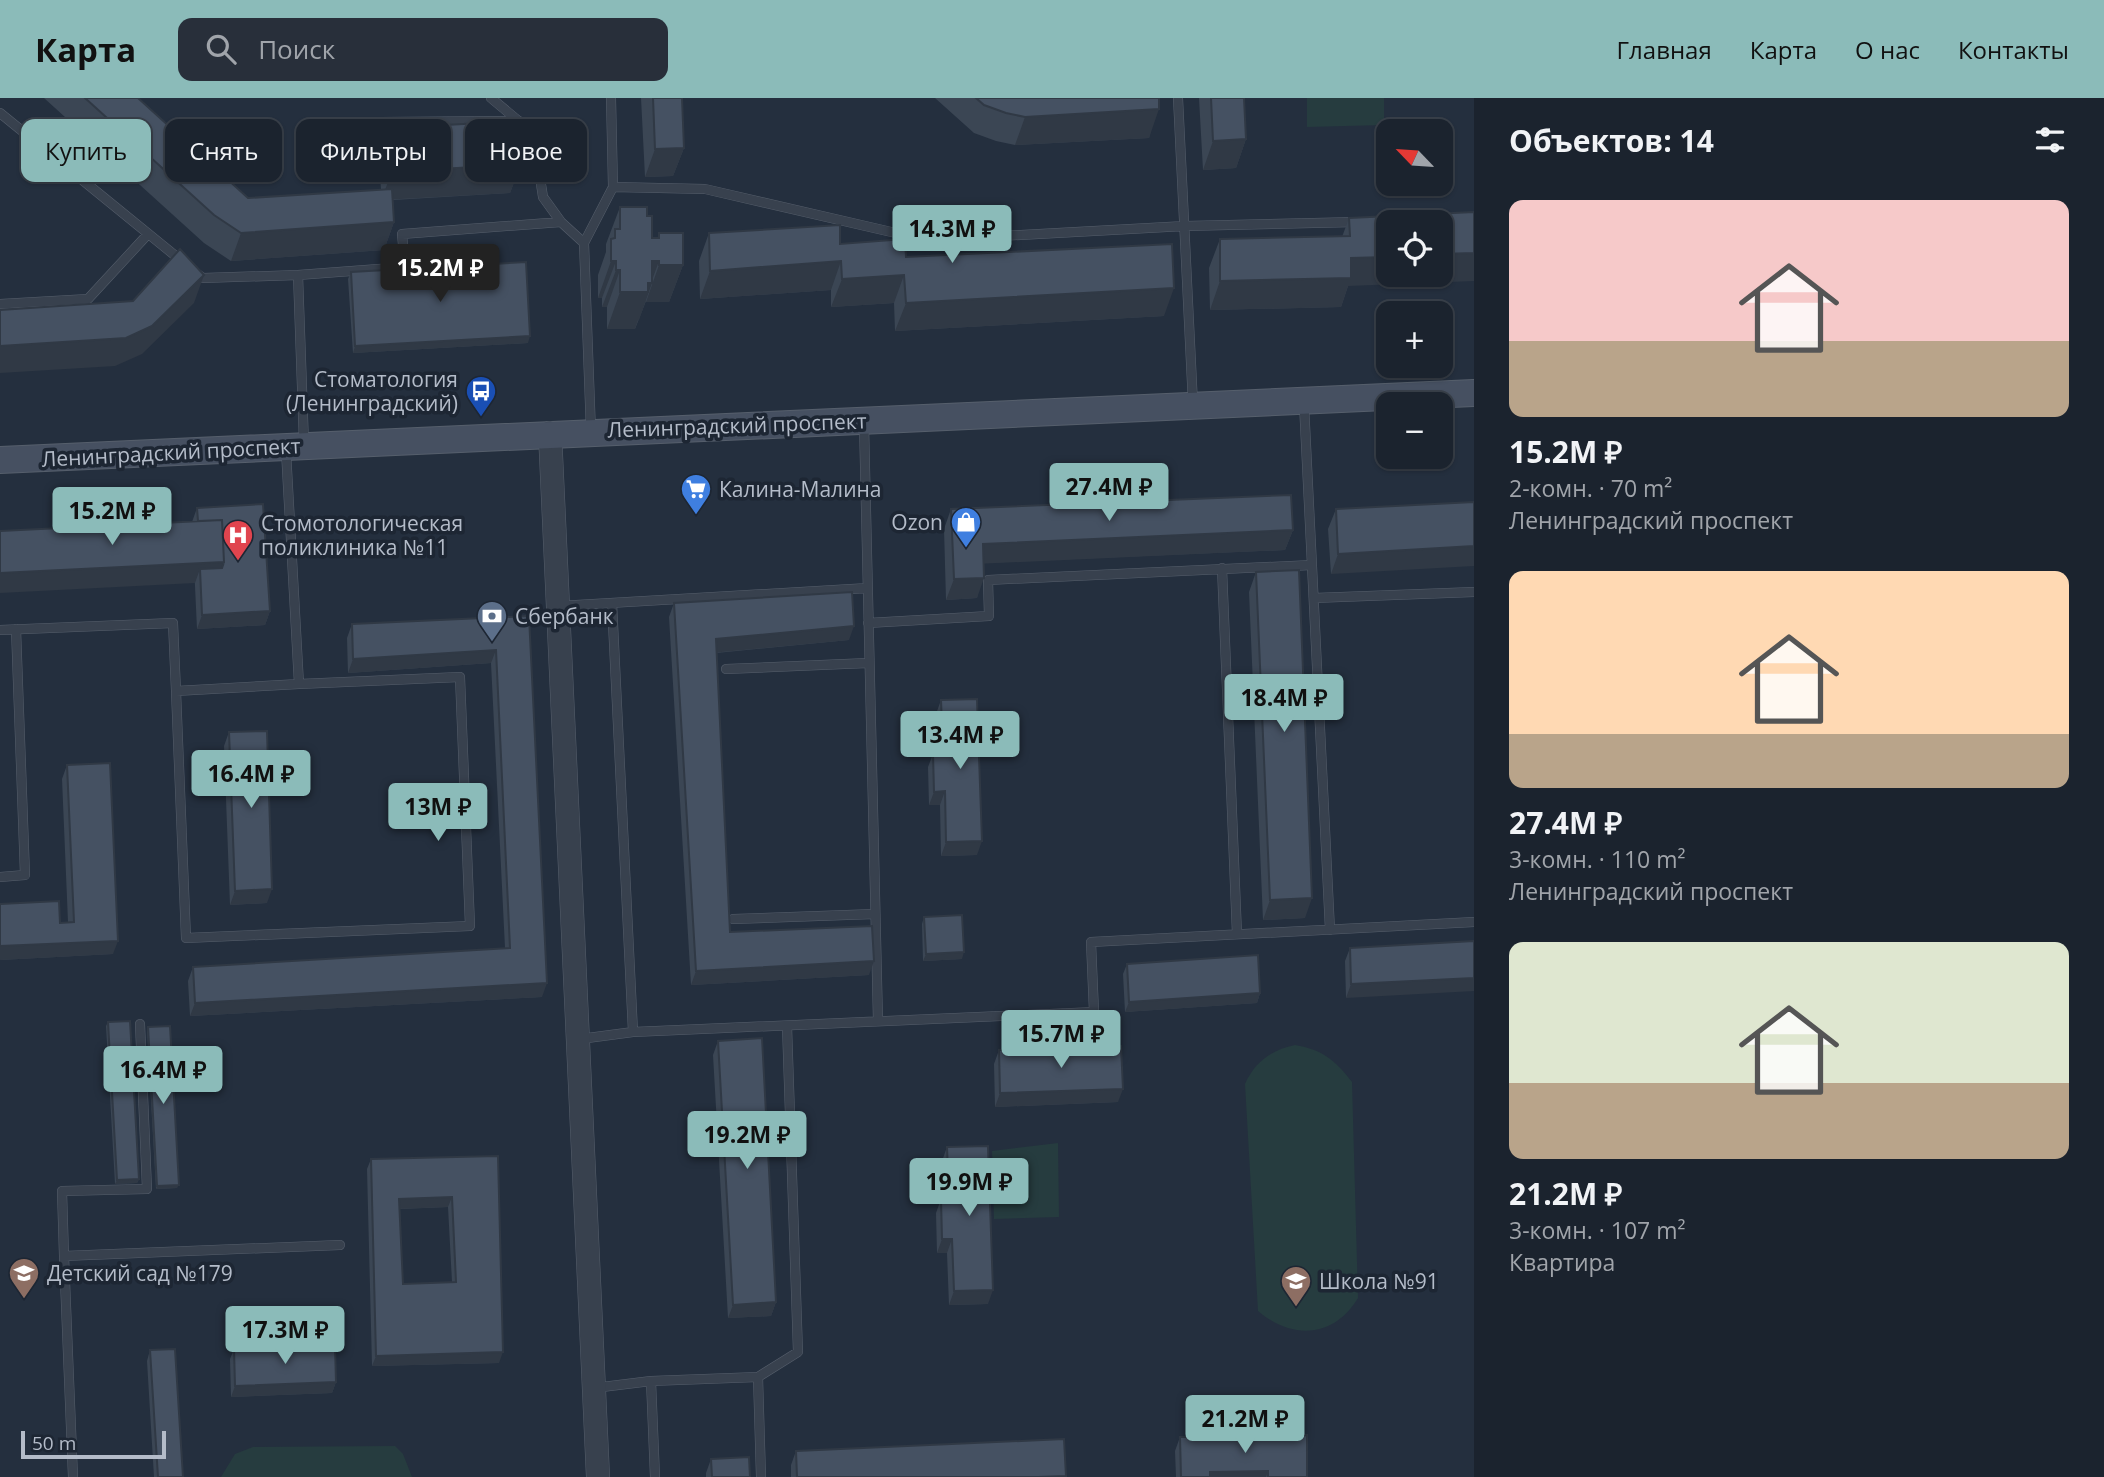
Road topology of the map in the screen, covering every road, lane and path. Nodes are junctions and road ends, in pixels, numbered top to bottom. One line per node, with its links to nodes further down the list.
1 (491, 98): 5 (lane)
2 (611, 98): 7 (lane)
3 (1178, 98): 10 (lane)
4 (0, 113): 11 (lane)
5 (517, 119)
6 (541, 182): 8 (lane)
7 (613, 187): 10 (lane); 12 (lane)
8 (561, 222): 12 (lane); 13 (lane)
9 (1364, 222): 10 (lane)
10 (1185, 226): 17 (lane)
11 (148, 233): 13 (lane); 14 (lane)
12 (584, 243): 19 (lane)
13 (298, 275): 21 (lane)
14 (0, 304)
15 (1474, 393): 16 (main road, Ленинградский проспект)
16 (1304, 401): 17 (main road, Ленинградский проспект); 23 (lane)
17 (1193, 406): 18 (main road, Ленинградский проспект)
18 (864, 420): 19 (main road, Ленинградский проспект); 25 (lane)
19 (591, 432): 20 (main road, Ленинградский проспект)
20 (550, 433): 21 (main road, Ленинградский проспект); 29 (street)
21 (295, 446): 22 (main road, Ленинградский проспект); 35 (lane)
22 (0, 460)
23 (1312, 565): 24 (lane); 27 (lane)
24 (1222, 568): 30 (lane); 42 (lane)
25 (868, 588): 28 (lane); 30 (lane)
26 (1474, 592): 27 (lane)
27 (1314, 598): 41 (lane)
28 (612, 603): 29 (lane); 46 (lane)
29 (558, 606): 47 (street)
30 (868, 624): 33 (lane)
31 (16, 629): 32 (lane); 36 (lane); 37 (lane)
32 (0, 630)
33 (868, 663): 34 (lane); 38 (lane)
34 (726, 669)
35 (299, 684): 36 (lane); 36 (lane)
36 (176, 691)
37 (0, 877)
38 (875, 914): 39 (lane); 43 (lane)
39 (733, 919)
40 (1474, 922): 41 (lane)
41 (1330, 930): 42 (lane)
42 (1237, 934): 43 (lane)
43 (878, 1021): 45 (lane)
44 (140, 1024): 49 (lane)
45 (787, 1026): 46 (lane); 50 (lane)
46 (634, 1032): 47 (lane)
47 (578, 1040): 52 (street)
48 (340, 1245): 49 (lane)
49 (64, 1256): 53 (lane)
50 (758, 1377): 51 (lane); 56 (lane)
51 (651, 1381): 52 (lane); 55 (lane)
52 (594, 1388): 54 (street)
53 (74, 1477)
54 (598, 1477)
55 (655, 1477)
56 (761, 1477)

